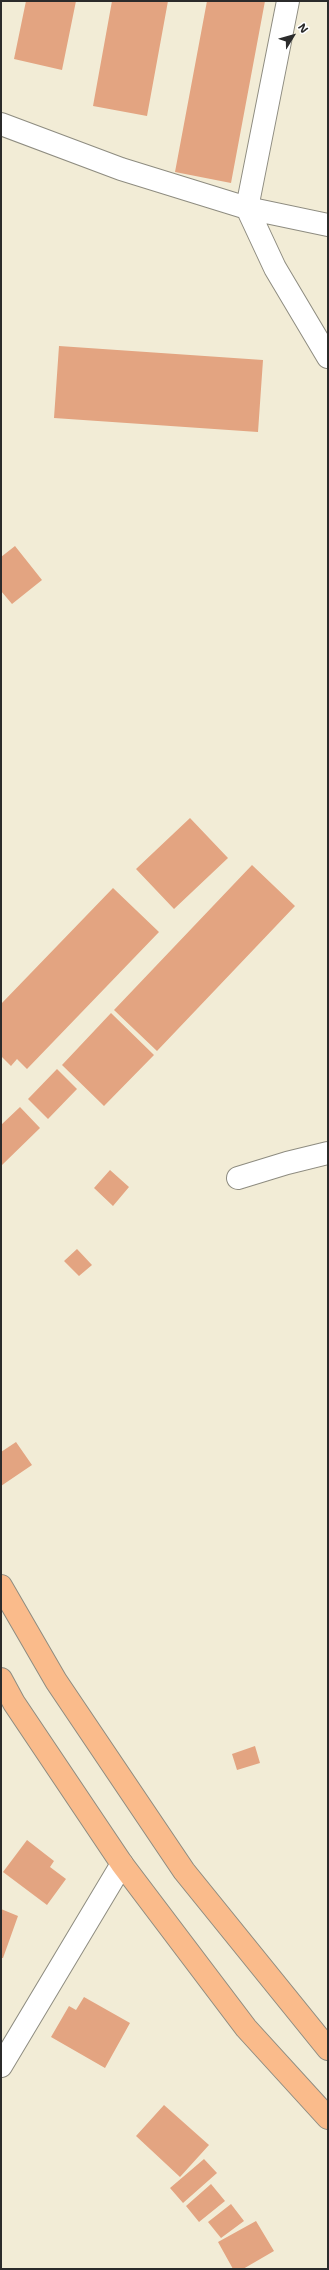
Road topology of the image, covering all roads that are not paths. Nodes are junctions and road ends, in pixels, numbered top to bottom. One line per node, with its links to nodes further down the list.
1 (288, 1): 3 (street)
2 (1, 124): 3 (street)
3 (247, 208): 4 (street); 5 (street)
4 (328, 225)
5 (328, 357)
6 (328, 1153): 7 (street)
7 (238, 1178)
8 (1, 1586): 12 (highway)
9 (1, 1680): 10 (highway)
10 (8, 1705): 11 (highway)
11 (122, 1864): 13 (street); 14 (highway)
12 (328, 2050)
13 (1, 2066)
14 (328, 2118)

